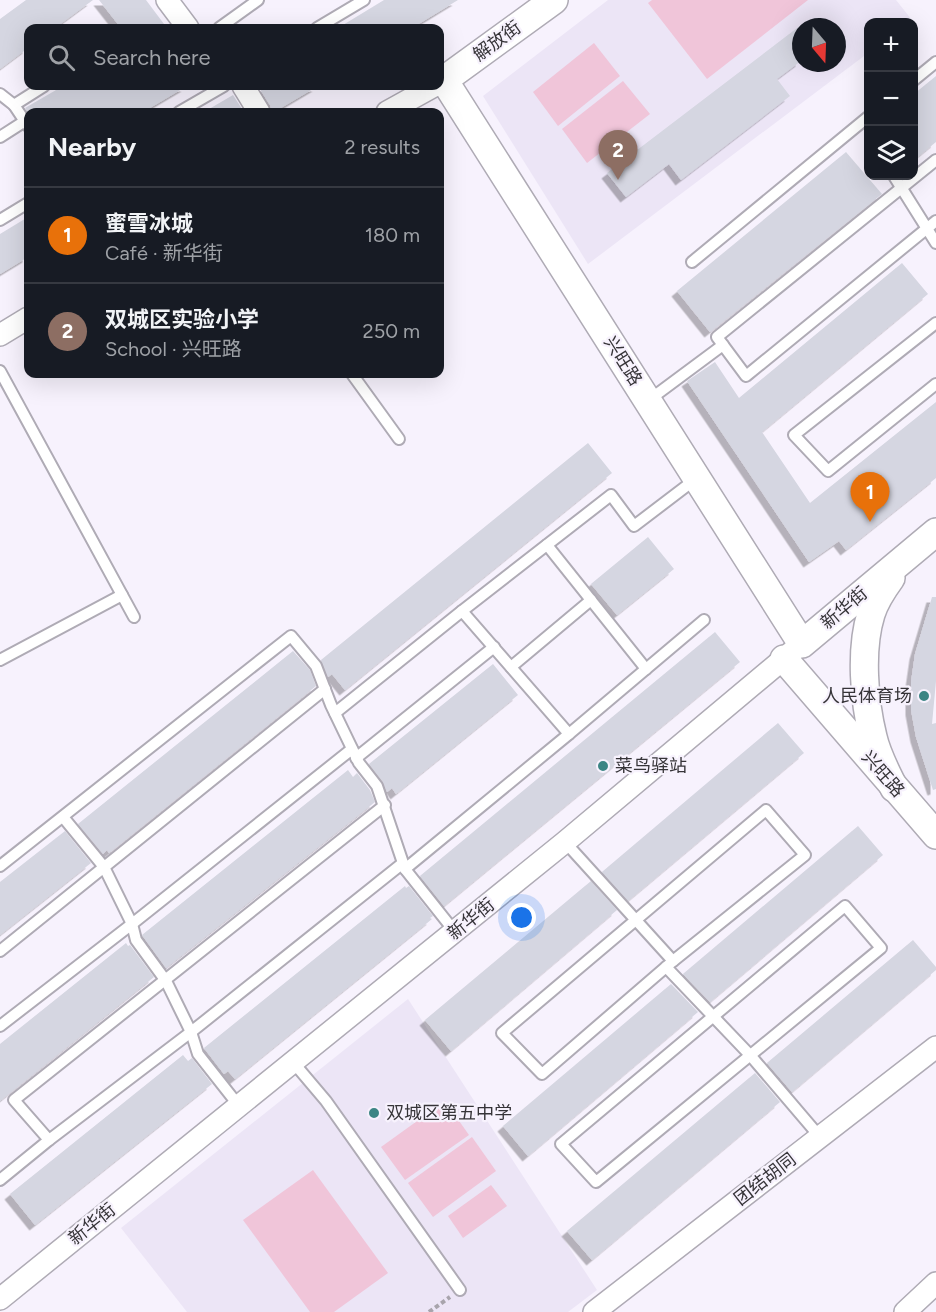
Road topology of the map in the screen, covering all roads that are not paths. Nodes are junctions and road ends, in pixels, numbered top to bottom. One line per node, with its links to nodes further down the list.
1 (167, 0): 5 (street)
2 (258, 0): 6 (lane)
3 (363, 0): 7 (lane)
4 (554, 0): 10 (street, 解放街)
5 (185, 24)
6 (225, 24)
7 (324, 24)
8 (936, 62): 9 (lane)
9 (918, 77)
10 (444, 78)
11 (38, 90): 17 (lane)
12 (217, 90): 18 (lane)
13 (245, 90): 19 (street)
14 (425, 90): 20 (street, 解放街)
15 (444, 90): 41 (street, 兴旺路)
16 (0, 94): 17 (lane)
17 (14, 105): 21 (lane)
18 (186, 108)
19 (257, 108)
20 (394, 108)
21 (24, 119)
22 (864, 121): 33 (lane)
23 (24, 125): 24 (lane)
24 (0, 137)
25 (936, 159): 27 (lane)
26 (897, 180): 27 (lane)
27 (902, 188): 31 (lane); 37 (lane)
28 (24, 205): 29 (lane)
29 (0, 220)
30 (936, 221): 31 (lane)
31 (927, 228): 32 (lane); 37 (lane)
32 (936, 243)
33 (692, 262)
34 (24, 320): 36 (street)
35 (936, 323): 40 (lane)
36 (0, 335)
37 (723, 345): 41 (lane)
38 (0, 371): 47 (lane)
39 (355, 378): 42 (lane)
40 (936, 384)
41 (648, 401): 43 (street, 兴旺路)
42 (399, 439)
43 (698, 478): 45 (lane); 53 (street, 兴旺路)
44 (936, 532): 46 (street, 新华街)
45 (547, 545): 48 (lane); 49 (lane)
46 (908, 555): 53 (street, 新华街); 61 (street)
47 (122, 595): 50 (lane); 54 (lane)
48 (591, 600): 55 (lane); 56 (lane)
49 (462, 611): 52 (lane); 58 (lane)
50 (134, 617)
51 (704, 620): 56 (lane)
52 (494, 647): 55 (lane); 60 (lane)
53 (793, 651): 61 (street, 兴旺路); 65 (street, 新华街)
54 (0, 660)
55 (511, 667): 59 (lane)
56 (646, 669): 59 (lane)
57 (326, 689): 58 (lane); 63 (lane); 68 (lane)
58 (335, 713): 60 (lane)
59 (569, 734): 67 (lane)
60 (354, 753): 62 (lane); 70 (lane)
61 (894, 788): 64 (street, 兴旺路)
62 (385, 804): 67 (lane); 74 (lane)
63 (63, 817): 66 (lane); 68 (lane)
64 (936, 835)
65 (565, 842): 69 (lane); 71 (street, 新华街)
66 (0, 866)
67 (404, 866): 71 (lane); 77 (lane)
68 (104, 867): 70 (lane); 72 (lane)
69 (636, 920): 73 (lane); 73 (lane); 73 (lane)
70 (132, 924): 74 (lane); 76 (lane)
71 (455, 932): 80 (street, 新华街)
72 (0, 951)
73 (670, 964): 75 (lane)
74 (166, 981): 77 (lane); 83 (lane)
75 (713, 1016): 79 (lane); 79 (lane); 79 (lane)
76 (0, 1026)
77 (191, 1032): 81 (lane); 83 (lane)
78 (936, 1047): 82 (street, 团结胡同)
79 (750, 1055): 82 (lane)
80 (293, 1062): 81 (street, 新华街); 87 (lane)
81 (239, 1106): 86 (street, 新华街)
82 (820, 1137): 88 (street, 团结胡同)
83 (49, 1140): 84 (lane)
84 (0, 1180)
85 (936, 1283): 89 (street)
86 (3, 1290)
87 (460, 1290)
88 (594, 1312)
89 (905, 1312)

